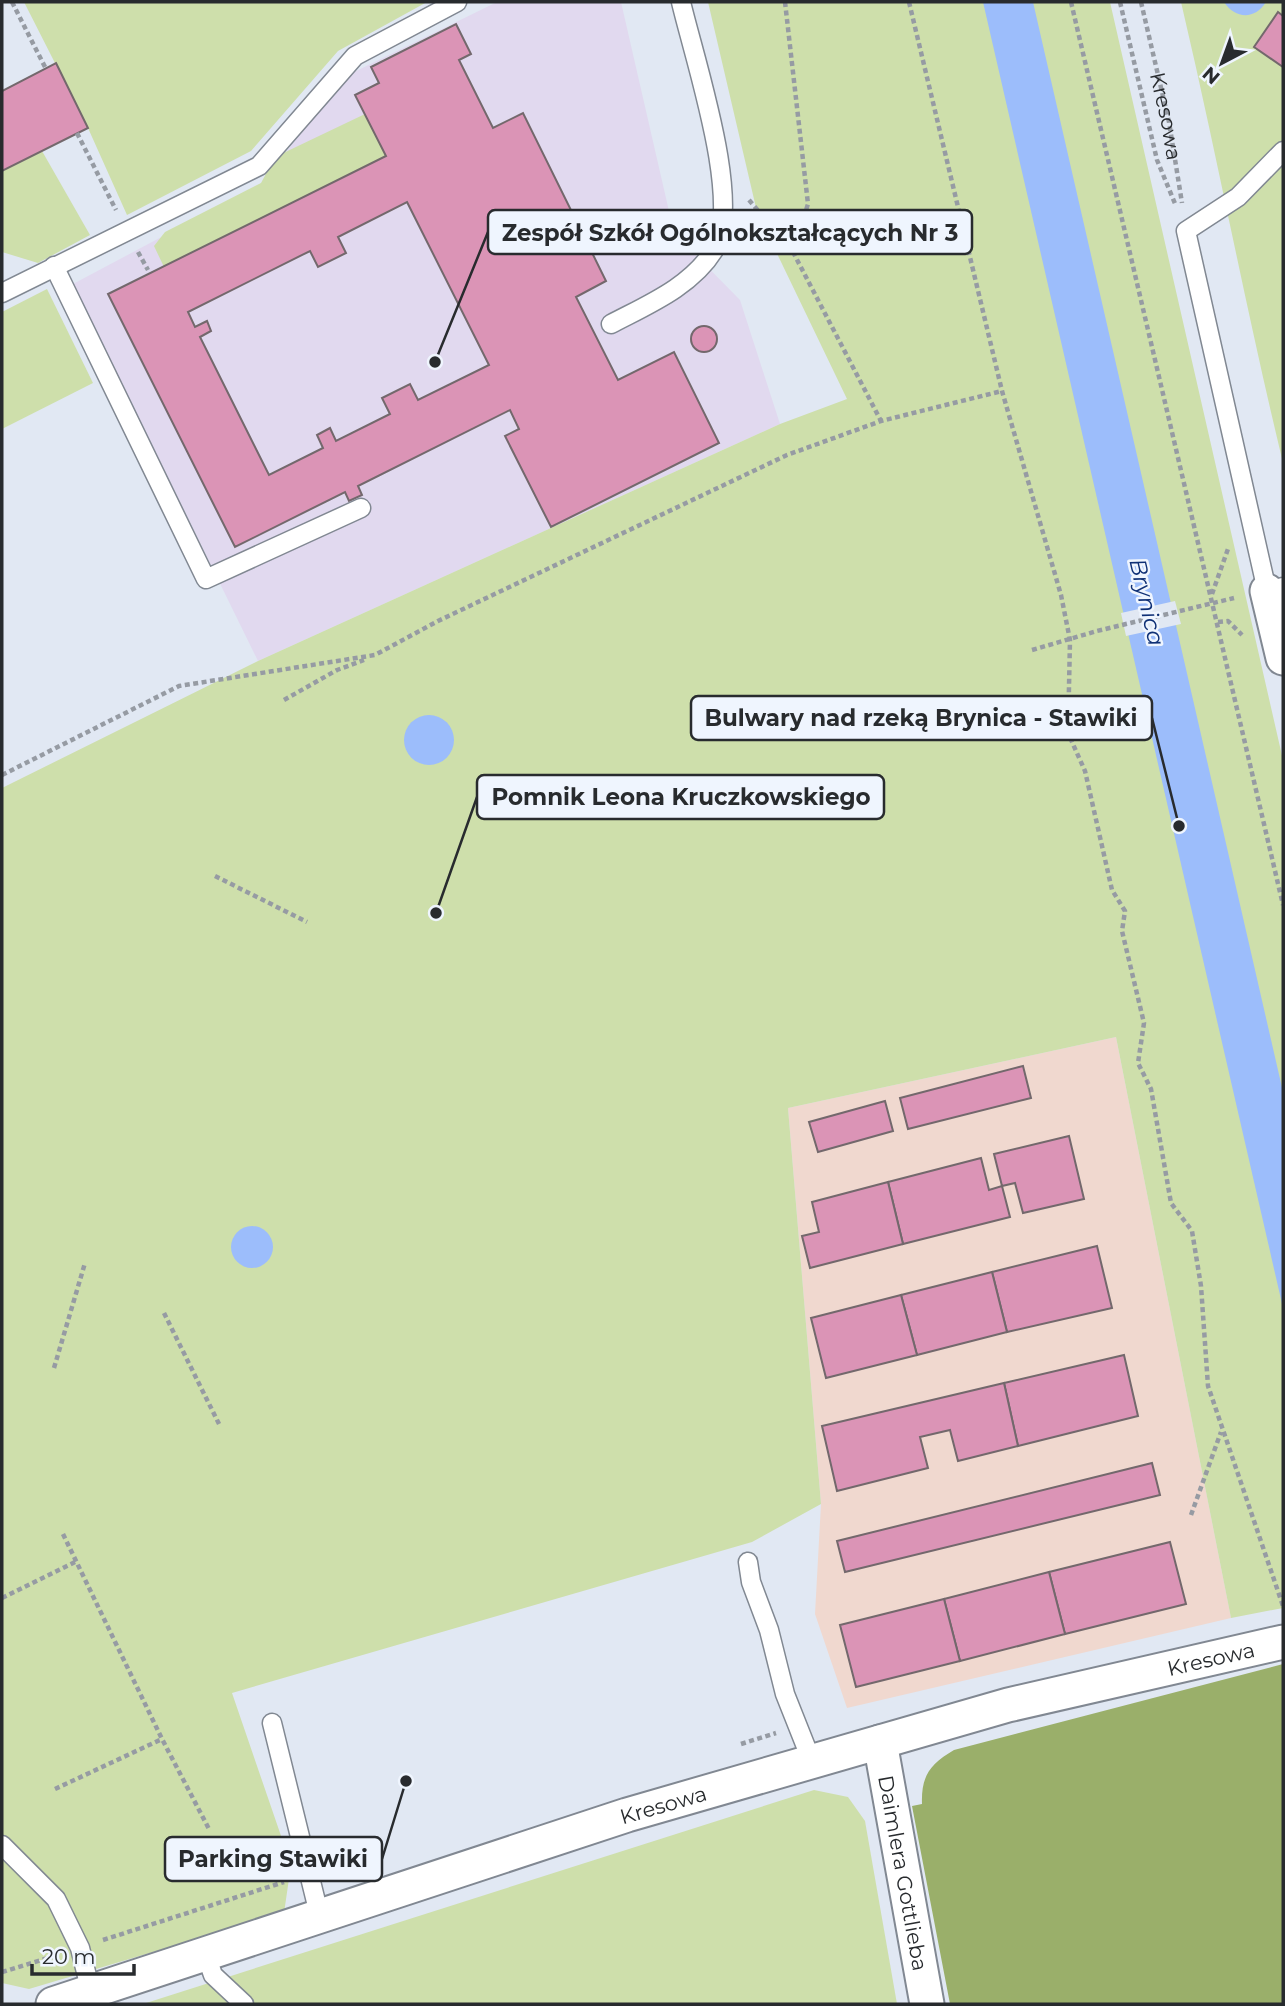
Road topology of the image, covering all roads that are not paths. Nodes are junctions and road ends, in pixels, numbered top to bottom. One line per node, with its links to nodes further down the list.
1 (457, 2): 4 (lane)
2 (681, 2): 6 (lane)
3 (1283, 152): 8 (lane)
4 (54, 266): 5 (lane); 7 (lane)
5 (2, 293)
6 (611, 324)
7 (360, 508)
8 (1275, 589): 9 (street)
9 (1283, 658)
10 (748, 1562): 14 (lane)
11 (1283, 1642): 13 (street, Kresowa)
12 (272, 1723): 16 (lane)
13 (880, 1742): 14 (street, Kresowa); 21 (street, Daimlera Gottlieba)
14 (812, 1762): 16 (street, Kresowa)
15 (2, 1845): 18 (lane)
16 (320, 1918): 17 (street, Kresowa)
17 (206, 1955): 18 (street, Kresowa); 20 (lane)
18 (92, 1992): 19 (street, Kresowa)
19 (53, 2004)
20 (244, 2004)
21 (927, 2004)

